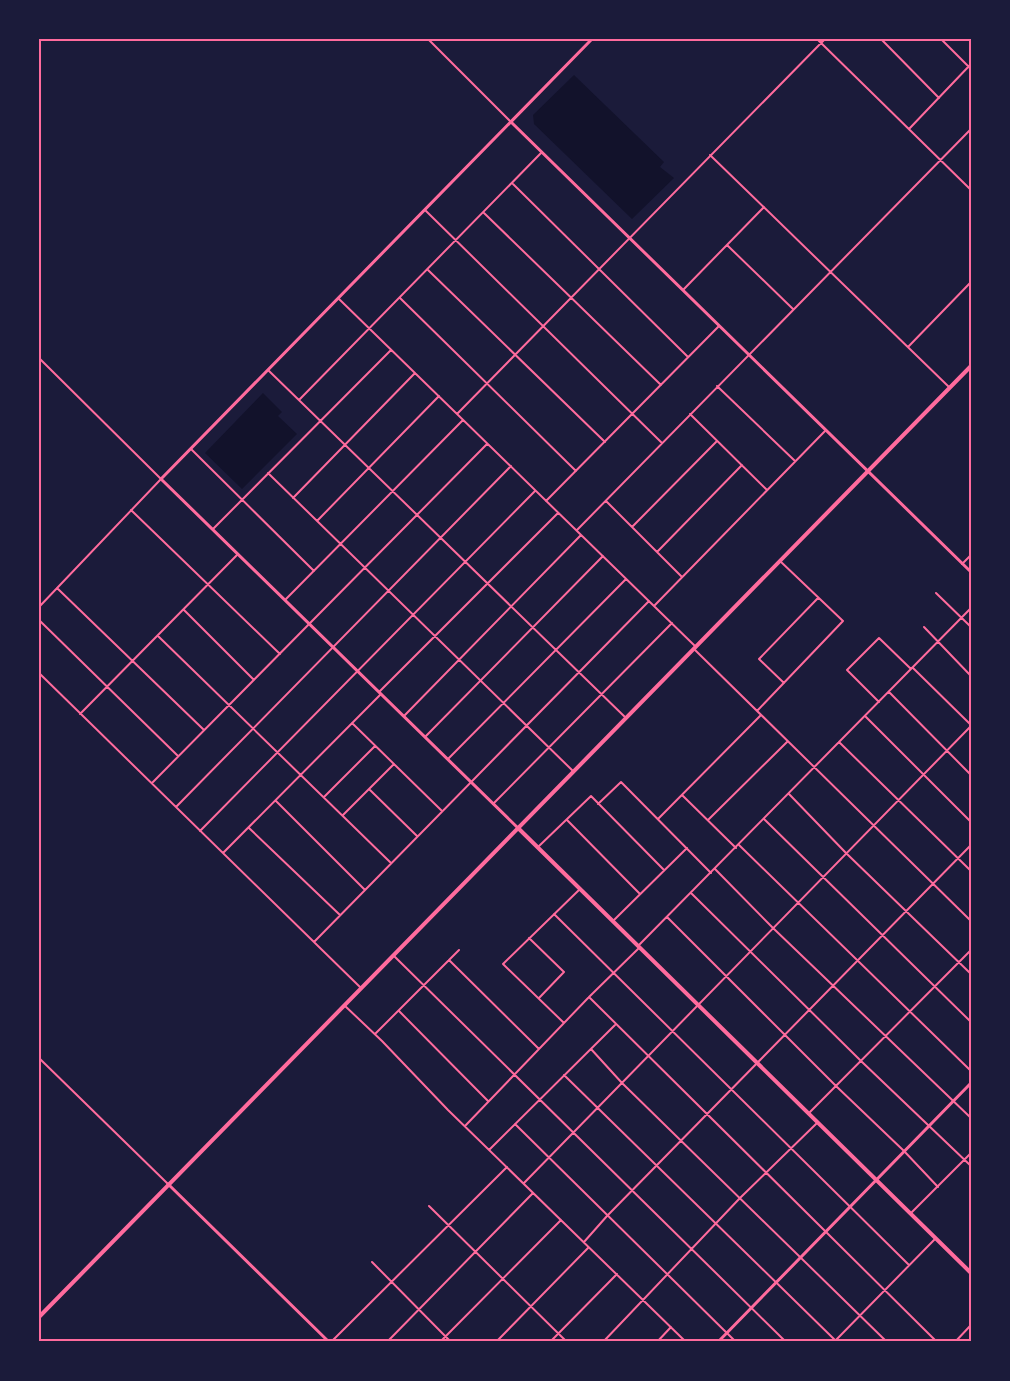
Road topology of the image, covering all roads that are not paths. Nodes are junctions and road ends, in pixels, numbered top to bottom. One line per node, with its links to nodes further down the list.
1 (428, 39): 10 (street)
2 (592, 39): 10 (street)
3 (817, 39): 7 (street)
4 (825, 39): 7 (street)
5 (881, 39): 9 (street)
6 (941, 39): 8 (street)
7 (821, 42): 11 (street); 14 (street)
8 (970, 66): 9 (street)
9 (939, 98): 11 (street)
10 (512, 122): 13 (street); 19 (street)
11 (909, 129): 15 (street)
12 (971, 129): 15 (street)
13 (542, 152): 16 (street); 21 (street)
14 (710, 155): 18 (street); 21 (street)
15 (940, 160): 17 (street); 26 (street)
16 (513, 183): 20 (street); 25 (street)
17 (971, 190)
18 (764, 207): 23 (street); 26 (street)
19 (425, 210): 22 (street); 29 (street)
20 (483, 212): 22 (street); 31 (street)
21 (629, 237): 25 (street); 28 (street)
22 (455, 240): 24 (street); 33 (street)
23 (727, 245): 28 (street); 32 (street)
24 (427, 269): 30 (street); 38 (street)
25 (599, 269): 31 (street); 40 (street)
26 (831, 272): 32 (street); 36 (street)
27 (971, 282): 36 (street)
28 (682, 290): 34 (street)
29 (338, 298): 35 (street); 43 (street)
30 (400, 298): 35 (street); 45 (street)
31 (571, 298): 33 (street); 46 (street)
32 (793, 309): 39 (street)
33 (542, 326): 38 (street); 52 (street)
34 (719, 326): 39 (street); 40 (street)
35 (370, 329): 37 (street); 50 (street)
36 (908, 347): 48 (street)
37 (391, 350): 44 (street); 54 (street)
38 (515, 354): 45 (street); 58 (street)
39 (749, 354): 47 (street); 56 (street)
40 (688, 357): 46 (street)
41 (39, 358): 70 (street)
42 (971, 366): 48 (main road)
43 (268, 370): 50 (street); 62 (street)
44 (415, 373): 49 (street); 61 (street)
45 (487, 383): 51 (street); 67 (street)
46 (661, 385): 52 (street)
47 (717, 386): 53 (street); 63 (street)
48 (950, 388): 68 (main road)
49 (439, 396): 51 (street); 65 (street)
50 (299, 400): 54 (street)
51 (457, 414): 55 (street)
52 (632, 414): 58 (street); 60 (street)
53 (690, 414): 57 (street); 60 (street)
54 (321, 420): 61 (street); 69 (street)
55 (464, 420): 59 (street); 71 (street)
56 (826, 430): 63 (street); 68 (street)
57 (717, 441): 64 (street); 82 (street)
58 (605, 442): 67 (street)
59 (487, 443): 66 (street); 80 (street)
60 (662, 443): 77 (street)
61 (345, 444): 65 (street); 74 (street)
62 (191, 449): 70 (street); 75 (street)
63 (795, 461): 73 (street)
64 (742, 465): 73 (street); 88 (street)
65 (369, 466): 71 (street); 81 (street)
66 (511, 466): 72 (street); 86 (street)
67 (576, 471): 76 (street)
68 (868, 472): 93 (main road); 94 (street)
69 (268, 473): 74 (street); 75 (street)
70 (161, 479): 78 (street); 83 (street)
71 (394, 490): 80 (street); 87 (street)
72 (535, 490): 76 (street); 92 (street)
73 (767, 490): 98 (street)
74 (293, 498): 81 (street)
75 (242, 500): 83 (street); 96 (street)
76 (546, 501): 79 (street)
77 (606, 501): 82 (street); 84 (street)
78 (131, 510): 101 (street); 102 (street)
79 (558, 513): 84 (street); 100 (street)
80 (418, 514): 86 (street); 95 (street)
81 (316, 521): 87 (street)
82 (632, 527): 88 (street)
83 (213, 529): 89 (street)
84 (577, 530): 85 (street)
85 (581, 535): 91 (street); 108 (street)
86 (441, 536): 92 (street); 103 (street)
87 (340, 545): 95 (street); 96 (street)
88 (657, 552): 98 (street)
89 (238, 554): 101 (street); 106 (street)
90 (971, 555): 94 (street)
91 (603, 556): 99 (street); 118 (street)
92 (466, 561): 100 (street); 113 (street)
93 (780, 561): 105 (street); 125 (main road)
94 (962, 564): 97 (street)
95 (364, 568): 103 (street); 117 (street)
96 (314, 571): 106 (street)
97 (971, 572)
98 (682, 577): 109 (street)
99 (626, 579): 107 (street); 126 (street)
100 (489, 583): 108 (street); 122 (street)
101 (209, 584): 112 (street); 127 (street)
102 (57, 588): 110 (street); 129 (street)
103 (388, 591): 113 (street); 124 (street)
104 (936, 593): 114 (street)
105 (819, 598): 137 (street); 137 (street)
106 (285, 600): 117 (street)
107 (649, 601): 109 (street); 132 (street)
108 (511, 605): 118 (street); 128 (street)
109 (654, 606): 116 (street)
110 (39, 607)
111 (971, 608): 114 (street)
112 (184, 609): 121 (street); 135 (street)
113 (412, 615): 122 (street); 131 (street)
114 (962, 618): 120 (street); 123 (street)
115 (39, 621): 138 (street)
116 (672, 623): 125 (street); 141 (street)
117 (310, 624): 124 (street); 127 (street)
118 (533, 627): 126 (street); 136 (street)
119 (924, 627): 123 (street)
120 (971, 627)
121 (158, 636): 129 (street); 144 (street)
122 (435, 637): 128 (street); 140 (street)
123 (938, 641): 130 (street); 134 (street)
124 (332, 646): 131 (street); 154 (street)
125 (695, 648): 145 (street); 150 (main road)
126 (556, 650): 132 (street); 143 (street)
127 (280, 654): 135 (street)
128 (458, 660): 136 (street); 148 (street)
129 (132, 662): 138 (street); 155 (street)
130 (912, 669): 139 (street); 142 (street); 152 (street)
131 (357, 671): 140 (street); 162 (street)
132 (578, 671): 141 (street); 153 (street)
133 (39, 673): 146 (street)
134 (971, 676)
135 (254, 680): 144 (street)
136 (480, 681): 143 (street); 156 (street)
137 (784, 683): 145 (street)
138 (107, 687): 146 (street); 163 (street)
139 (889, 692): 142 (street); 161 (street)
140 (380, 693): 148 (street); 151 (street)
141 (601, 694): 150 (street); 160 (street)
142 (879, 702): 149 (street)
143 (504, 704): 153 (street); 164 (street)
144 (229, 705): 154 (street); 155 (street)
145 (757, 711): 147 (street)
146 (80, 714): 172 (street)
147 (761, 715): 157 (street); 175 (street)
148 (404, 716): 156 (street)
149 (865, 716): 158 (street); 170 (street)
150 (626, 718): 167 (main road)
151 (352, 723): 159 (street); 168 (street)
152 (971, 725): 161 (street)
153 (526, 726): 160 (street); 171 (street)
154 (253, 727): 162 (street); 181 (street)
155 (204, 730): 163 (street)
156 (425, 737): 164 (street)
157 (788, 741): 166 (street); 187 (street)
158 (839, 742): 166 (street); 178 (street)
159 (375, 746): 165 (street); 176 (street)
160 (549, 747): 167 (street); 179 (street)
161 (947, 751): 169 (street); 170 (street)
162 (278, 752): 168 (street); 192 (street)
163 (178, 756): 172 (street)
164 (447, 759): 171 (street)
165 (394, 764): 173 (street); 182 (street)
166 (815, 768): 174 (street); 189 (street)
167 (574, 772): 191 (main road)
168 (301, 774): 176 (street); 177 (street)
169 (971, 775)
170 (922, 776): 178 (street); 188 (street)
171 (471, 782): 179 (street); 182 (street)
172 (152, 783): 181 (street)
173 (369, 789): 183 (street); 193 (street)
174 (789, 794): 185 (street); 200 (street)
175 (682, 795): 184 (street); 187 (street)
176 (324, 797): 183 (street)
177 (275, 800): 190 (street); 210 (street)
178 (898, 800): 189 (street); 201 (street)
179 (493, 804): 191 (street)
180 (598, 804): 184 (street); 186 (street); 204 (street)
181 (176, 807): 192 (street)
182 (442, 811): 193 (street)
183 (343, 815): 202 (street)
184 (658, 819): 197 (street)
185 (764, 819): 194 (street); 207 (street)
186 (567, 820): 196 (street); 212 (street)
187 (708, 820): 198 (street)
188 (971, 822)
189 (873, 825): 200 (street); 208 (street)
190 (249, 827): 199 (street); 216 (street)
191 (518, 828): 196 (main road); 228 (main road)
192 (200, 831): 199 (street)
193 (417, 836): 202 (street)
194 (739, 845): 198 (street); 213 (street)
195 (971, 845): 201 (street)
196 (538, 847): 209 (main road)
197 (687, 848): 204 (street); 206 (street)
198 (735, 848): 203 (street)
199 (223, 853): 223 (street)
200 (846, 853): 207 (street); 214 (street)
201 (958, 858): 205 (street); 208 (street)
202 (391, 863): 210 (street)
203 (715, 869): 206 (street); 220 (street)
204 (664, 870): 212 (street)
205 (971, 871)
206 (711, 873): 211 (street)
207 (822, 878): 213 (street); 221 (street)
208 (933, 884): 214 (street); 219 (street)
209 (580, 889): 215 (street); 218 (main road)
210 (365, 890): 216 (street)
211 (691, 893): 217 (street); 227 (street)
212 (640, 894): 218 (street)
213 (798, 902): 220 (street); 230 (street)
214 (906, 911): 221 (street); 231 (street)
215 (554, 914): 222 (street); 232 (street)
216 (340, 915): 223 (street)
217 (667, 917): 224 (street); 234 (street)
218 (613, 921): 224 (main road)
219 (971, 921)
220 (773, 928): 227 (street); 235 (street)
221 (883, 935): 230 (street); 237 (street)
222 (529, 938): 240 (street); 240 (street)
223 (314, 942): 238 (street)
224 (639, 946): 232 (street); 242 (main road)
225 (459, 950): 229 (street)
226 (971, 950): 231 (street)
227 (750, 952): 234 (street); 243 (street)
228 (393, 955): 236 (street); 238 (main road)
229 (449, 960): 236 (street); 253 (street)
230 (858, 961): 235 (street); 245 (street)
231 (959, 962): 233 (street); 237 (street)
232 (614, 973): 239 (street); 249 (street)
233 (971, 974)
234 (726, 977): 242 (street); 251 (street)
235 (834, 985): 243 (street); 252 (street)
236 (424, 986): 244 (street); 260 (street)
237 (934, 987): 245 (street); 246 (street)
238 (361, 988): 241 (main road)
239 (589, 997): 247 (street); 248 (street)
240 (538, 998): 247 (street)
241 (344, 1005): 250 (street); 291 (main road)
242 (699, 1005): 249 (street); 258 (main road)
243 (810, 1010): 251 (street); 257 (street)
244 (399, 1011): 250 (street); 267 (street)
245 (911, 1011): 252 (street); 259 (street)
246 (971, 1022)
247 (564, 1023): 253 (street)
248 (616, 1025): 254 (street); 255 (street)
249 (673, 1031): 255 (street); 265 (street)
250 (375, 1034): 275 (street)
251 (785, 1035): 258 (street); 264 (street)
252 (886, 1036): 257 (street); 268 (street)
253 (539, 1049): 260 (street)
254 (591, 1049): 261 (street); 262 (street)
255 (648, 1057): 262 (street); 271 (street)
256 (39, 1058): 291 (street)
257 (861, 1061): 264 (street); 276 (street)
258 (758, 1063): 265 (street); 270 (main road)
259 (971, 1071)
260 (514, 1075): 266 (street); 267 (street)
261 (564, 1075): 266 (street); 269 (street)
262 (622, 1083): 269 (street); 278 (street)
263 (971, 1083): 268 (street)
264 (836, 1086): 270 (street); 281 (street)
265 (732, 1090): 271 (street); 279 (street)
266 (539, 1100): 274 (street); 277 (street)
267 (488, 1101): 275 (street)
268 (953, 1102): 272 (street); 276 (street)
269 (598, 1107): 277 (street); 285 (street)
270 (809, 1113): 273 (main road)
271 (707, 1116): 278 (street); 288 (street)
272 (971, 1118)
273 (818, 1122): 279 (street); 289 (main road)
274 (514, 1124): 280 (street); 283 (street)
275 (465, 1126): 280 (street)
276 (928, 1127): 281 (street); 284 (street)
277 (573, 1133): 283 (street); 293 (street)
278 (681, 1141): 285 (street); 295 (street)
279 (791, 1149): 288 (street); 297 (street)
280 (489, 1150): 287 (street)
281 (904, 1151): 289 (street); 292 (street)
282 (971, 1153): 284 (street)
283 (548, 1158): 290 (street); 299 (street)
284 (964, 1160): 286 (street); 292 (street)
285 (657, 1166): 293 (street); 301 (street)
286 (971, 1166)
287 (507, 1167): 290 (street); 302 (street)
288 (765, 1173): 295 (street); 303 (street)
289 (876, 1179): 297 (street); 298 (main road)
290 (524, 1183): 294 (street)
291 (168, 1184): 324 (main road); 331 (street)
292 (938, 1187): 298 (street)
293 (632, 1191): 299 (street); 307 (street)
294 (533, 1193): 300 (street); 308 (street)
295 (740, 1198): 301 (street); 309 (street)
296 (429, 1206): 302 (street)
297 (849, 1207): 303 (street); 311 (street)
298 (911, 1213): 304 (main road)
299 (607, 1216): 305 (street); 314 (street)
300 (561, 1220): 305 (street); 315 (street)
301 (716, 1224): 307 (street); 317 (street)
302 (448, 1225): 308 (street); 316 (street)
303 (825, 1232): 309 (street); 318 (street)
304 (936, 1238): 311 (street); 312 (main road)
305 (584, 1242): 306 (street)
306 (589, 1247): 313 (street); 320 (street)
307 (691, 1250): 314 (street); 321 (street)
308 (475, 1253): 315 (street); 322 (street)
309 (800, 1257): 317 (street); 323 (street)
310 (372, 1262): 316 (street)
311 (909, 1265): 318 (street)
312 (971, 1273)
313 (617, 1274): 319 (street); 327 (street)
314 (667, 1275): 319 (street); 328 (street)
315 (503, 1279): 320 (street); 329 (street)
316 (392, 1282): 322 (street); 331 (street)
317 (775, 1283): 321 (street); 330 (street)
318 (885, 1290): 323 (street); 345 (street)
319 (644, 1300): 325 (street); 338 (street)
320 (531, 1306): 327 (street); 335 (street)
321 (751, 1308): 328 (street); 343 (street)
322 (418, 1310): 329 (street); 332 (street)
323 (859, 1316): 330 (street); 344 (street)
324 (39, 1317)
325 (672, 1328): 339 (street); 340 (street)
326 (970, 1328): 346 (street)
327 (558, 1333): 336 (street); 337 (street)
328 (726, 1333): 341 (street); 342 (street)
329 (445, 1337): 333 (street); 334 (street)
330 (835, 1341)
331 (330, 1342)
332 (387, 1342)
333 (440, 1342)
334 (451, 1342)
335 (496, 1342)
336 (550, 1342)
337 (567, 1342)
338 (603, 1342)
339 (657, 1342)
340 (686, 1342)
341 (718, 1342)
342 (736, 1342)
343 (786, 1342)
344 (887, 1342)
345 (937, 1342)
346 (955, 1342)

